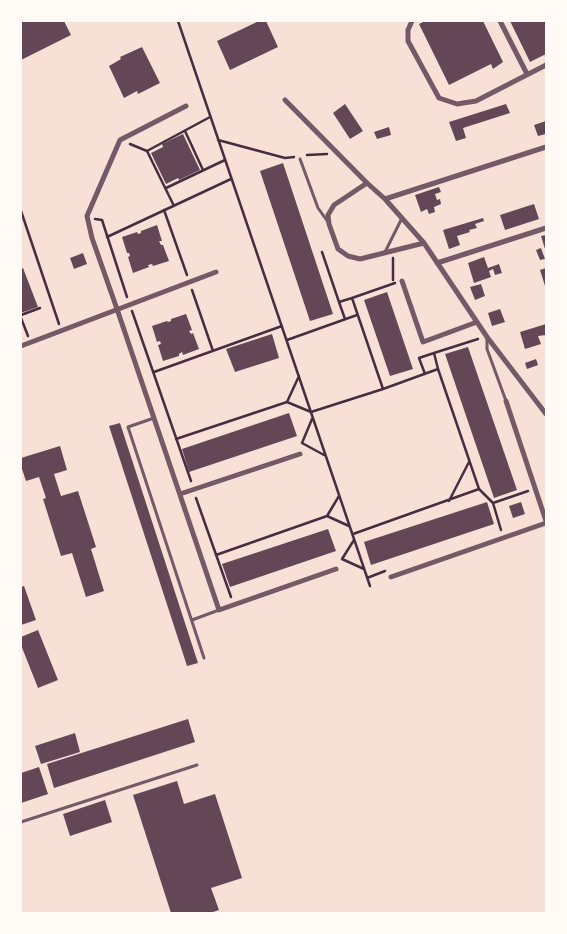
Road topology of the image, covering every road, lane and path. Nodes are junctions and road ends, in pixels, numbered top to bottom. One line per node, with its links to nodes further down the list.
1 (178, 21): 8 (path)
2 (412, 21): 5 (street)
3 (500, 21): 5 (street)
4 (546, 65): 5 (street)
5 (527, 74)
6 (285, 100): 14 (street)
7 (186, 106): 10 (street)
8 (210, 117): 9 (path); 11 (path)
9 (184, 131): 13 (path); 18 (path)
10 (120, 140): 13 (path); 25 (street)
11 (218, 140): 16 (path); 17 (path)
12 (546, 147): 22 (street)
13 (147, 151): 21 (path)
14 (338, 152): 15 (path); 20 (street)
15 (305, 156)
16 (298, 158): 27 (lane)
17 (225, 160): 18 (path); 19 (path)
18 (204, 170): 21 (path)
19 (231, 179): 23 (path); 47 (path)
20 (368, 183): 22 (street); 27 (street)
21 (166, 188): 23 (path)
22 (385, 199): 26 (street)
23 (174, 206): 29 (path)
24 (21, 211): 48 (path)
25 (87, 216): 29 (path); 42 (street)
26 (402, 217): 30 (street); 33 (lane)
27 (329, 224): 33 (street)
28 (546, 228): 34 (street)
29 (107, 237): 40 (path)
30 (424, 243): 31 (street); 34 (street)
31 (393, 250): 33 (street); 37 (path)
32 (322, 252): 39 (path)
33 (385, 252)
34 (437, 263): 46 (street)
35 (216, 272): 40 (street)
36 (402, 281): 37 (path); 46 (street)
37 (393, 284): 38 (path)
38 (352, 298): 39 (path); 43 (path)
39 (339, 302): 45 (path)
40 (130, 304): 42 (street); 55 (path)
41 (40, 308): 44 (path)
42 (117, 309): 48 (street); 64 (street)
43 (358, 315): 45 (path); 58 (path)
44 (21, 316): 51 (path)
45 (345, 320): 50 (path)
46 (478, 322): 49 (street)
47 (282, 326): 50 (path); 55 (path)
48 (61, 330): 51 (street)
49 (486, 337): 53 (path); 59 (lane); 62 (street)
50 (287, 340): 57 (path)
51 (30, 342): 52 (street)
52 (21, 346)
53 (434, 354): 54 (path); 56 (path)
54 (438, 369): 56 (path); 68 (path)
55 (153, 373): 65 (path)
56 (424, 374): 58 (path)
57 (299, 376): 60 (path); 61 (path)
58 (383, 390): 61 (path)
59 (506, 401): 71 (street)
60 (287, 402): 61 (path); 65 (path)
61 (311, 412): 63 (path)
62 (546, 414)
63 (313, 417): 67 (path); 67 (path)
64 (154, 418): 72 (street); 91 (lane)
65 (176, 439): 70 (path)
66 (300, 454): 70 (street)
67 (326, 456): 73 (path)
68 (470, 460): 69 (path); 74 (path)
69 (479, 489): 74 (path); 75 (path)
70 (194, 490): 72 (street); 82 (path)
71 (536, 490): 75 (path); 77 (street)
72 (180, 494): 90 (street)
73 (339, 496): 76 (path); 78 (path)
74 (449, 501): 79 (path)
75 (492, 503): 80 (path)
76 (327, 516): 78 (path); 82 (path)
77 (546, 522): 80 (street)
78 (350, 526): 79 (path)
79 (352, 534): 81 (path)
80 (504, 538): 86 (street)
81 (354, 540): 83 (path); 83 (path)
82 (216, 555): 89 (path)
83 (364, 568): 87 (path)
84 (336, 569): 89 (street)
85 (387, 571): 87 (path)
86 (390, 577)
87 (367, 578): 88 (path)
88 (370, 586)
89 (233, 605): 90 (street)
90 (219, 610): 91 (lane)
91 (192, 620): 92 (lane)
92 (204, 658)
93 (198, 766): 94 (lane)
94 (21, 822)

